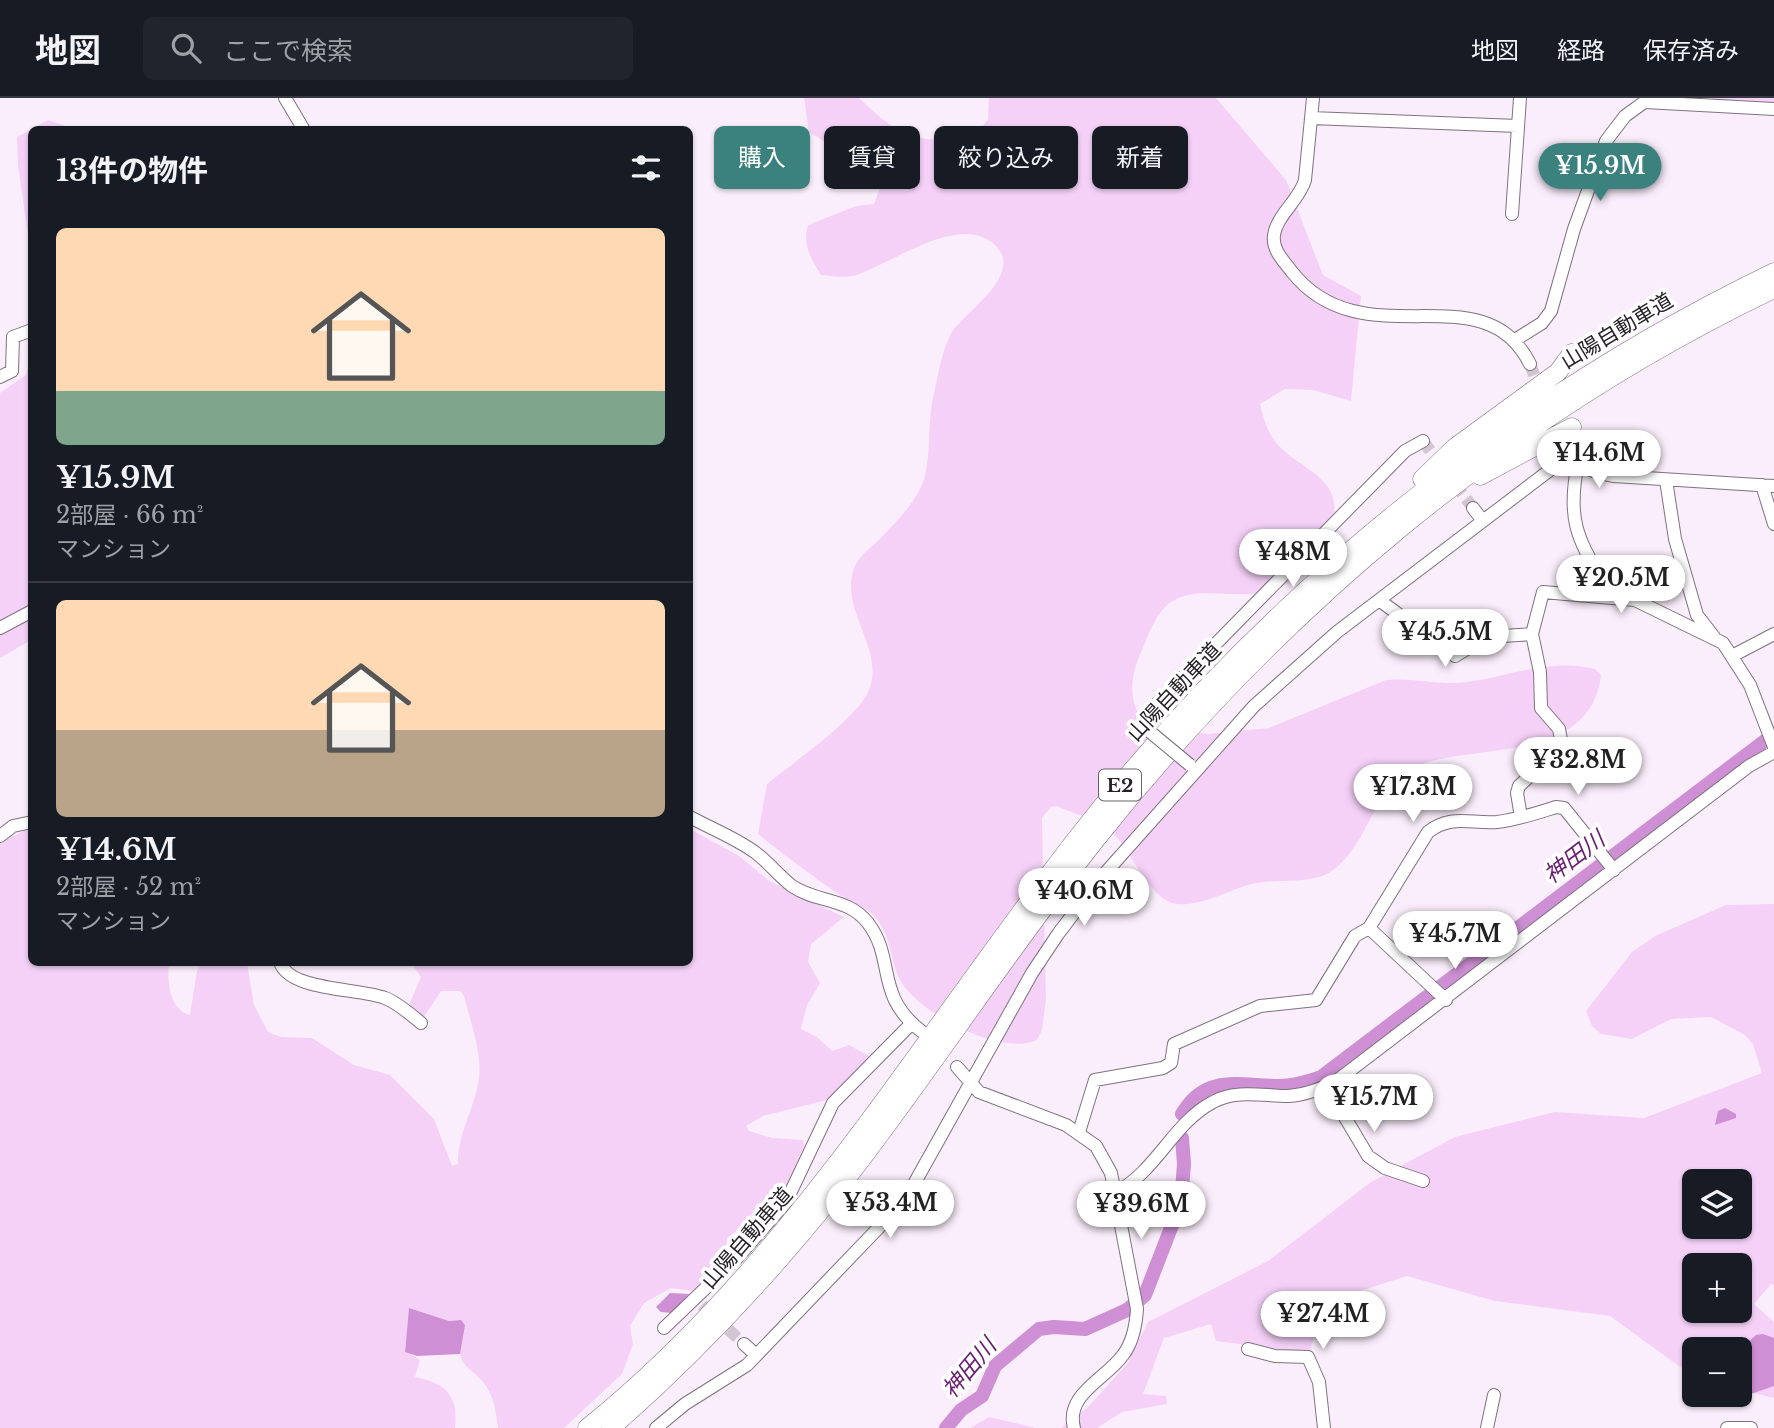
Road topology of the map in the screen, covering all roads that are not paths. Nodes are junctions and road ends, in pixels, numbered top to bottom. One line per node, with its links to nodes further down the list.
1 (285, 98): 8 (street)
2 (1312, 98): 7 (street)
3 (1520, 98): 9 (street)
4 (1647, 100): 5 (street); 14 (street)
5 (1686, 101): 6 (street)
6 (1774, 109)
7 (1311, 117): 9 (street); 14 (street)
8 (300, 126)
9 (1518, 126): 10 (street)
10 (1512, 215)
11 (1774, 272): 27 (highway, 山陽自動車道 / E2)
12 (1774, 289): 26 (highway, 山陽自動車道 / E2)
13 (28, 331): 17 (street)
14 (1515, 340): 16 (street)
15 (1572, 353): 27 (highway)
16 (1530, 364)
17 (0, 377)
18 (1572, 427): 26 (highway)
19 (1423, 441): 37 (street, bridge)
20 (1569, 456): 21 (street); 24 (street); 28 (street)
21 (1665, 480): 22 (street); 34 (street)
22 (1768, 485): 25 (street)
23 (1473, 508): 24 (street)
24 (1483, 521): 29 (street)
25 (1774, 524)
26 (1380, 544): 59 (highway, 山陽自動車道 / E2)
27 (1303, 592): 58 (highway, 山陽自動車道 / E2)
28 (1611, 596): 32 (street); 34 (street)
29 (1379, 600): 32 (street); 37 (street)
30 (28, 613): 31 (street)
31 (0, 628)
32 (1532, 634): 38 (street)
33 (1774, 634): 35 (street)
34 (1715, 638): 35 (street)
35 (1732, 656): 36 (street)
36 (1774, 748): 42 (street)
37 (1193, 767): 48 (street)
38 (1521, 817): 42 (street); 43 (street)
39 (693, 819): 53 (street)
40 (28, 823): 41 (street)
41 (0, 836)
42 (1609, 865): 45 (street)
43 (1369, 928): 45 (street); 50 (street)
44 (281, 966): 46 (street)
45 (1440, 994): 49 (street)
46 (421, 1023)
47 (957, 1066): 48 (street)
48 (970, 1084): 50 (street); 56 (street)
49 (1327, 1087): 51 (street); 52 (street)
50 (1079, 1132): 52 (street)
51 (1423, 1181)
52 (1115, 1193): 61 (street)
53 (664, 1328)
54 (744, 1344): 56 (street)
55 (1248, 1349): 62 (street)
56 (756, 1355): 60 (street)
57 (1494, 1395): 63 (street)
58 (587, 1428)
59 (611, 1428)
60 (656, 1428)
61 (1074, 1428)
62 (1324, 1428)
63 (1487, 1428)
64 (1727, 1428): 65 (street)
65 (1751, 1428)

